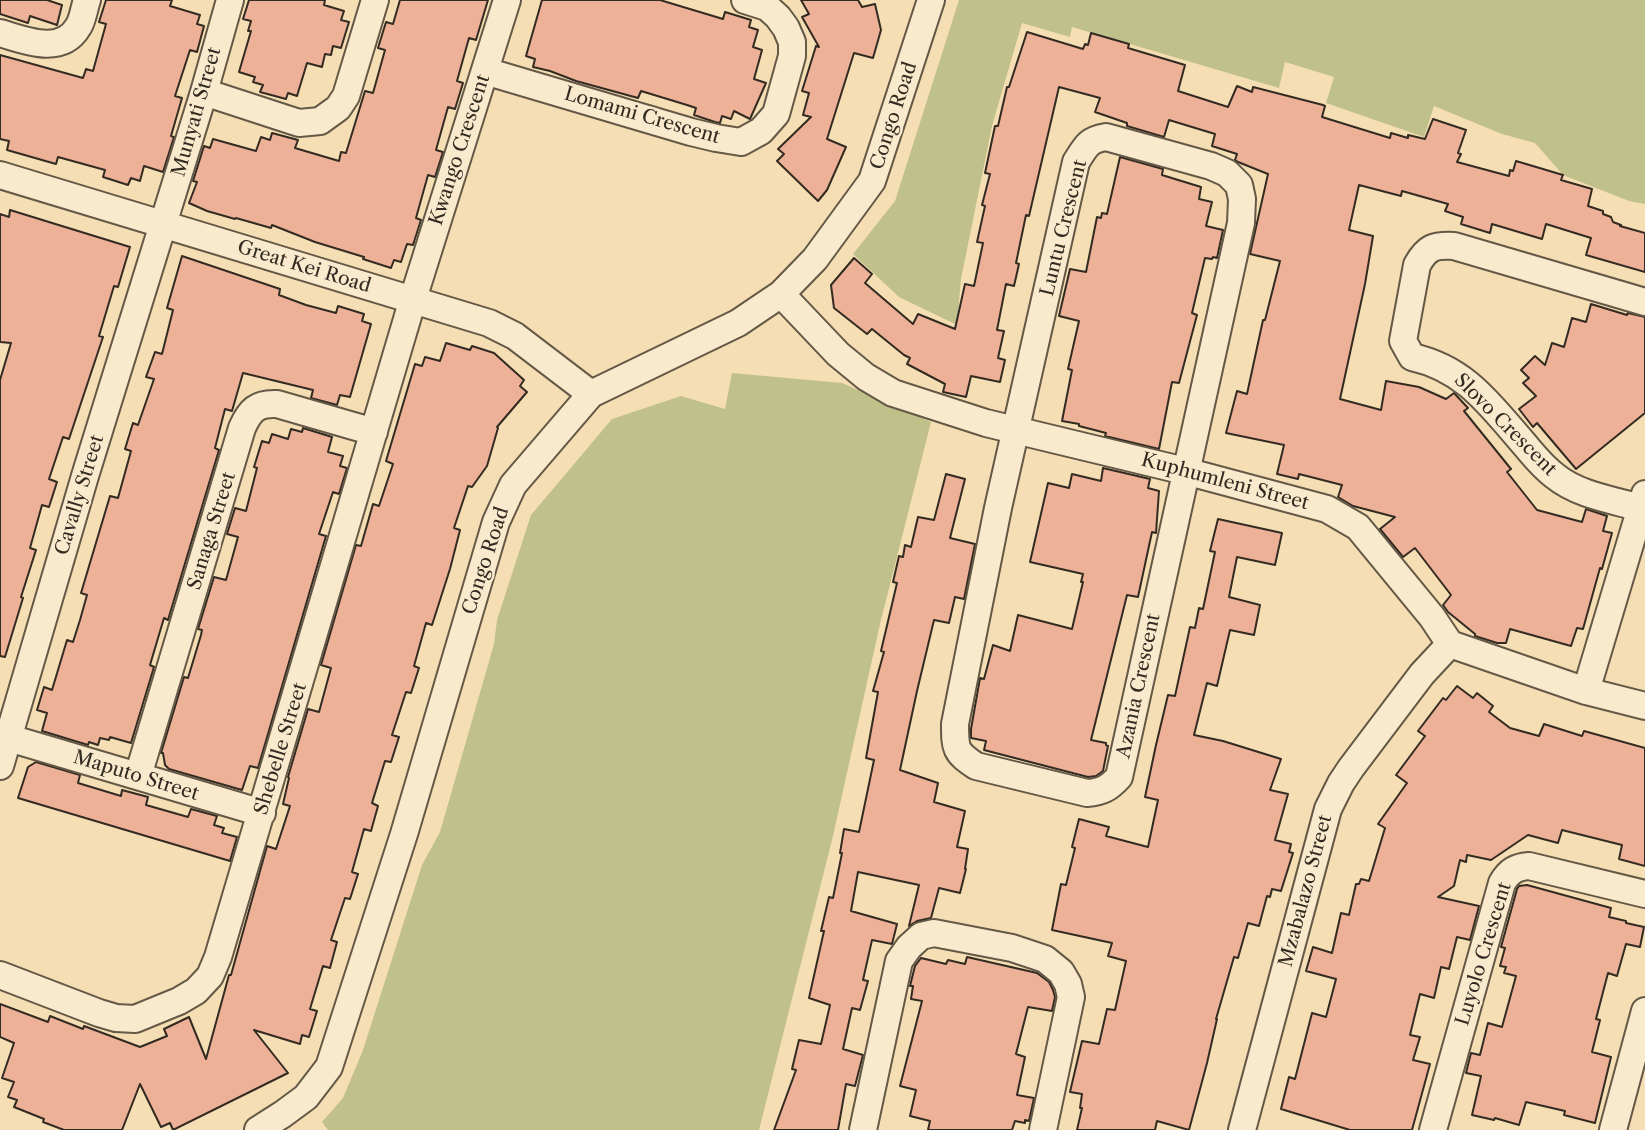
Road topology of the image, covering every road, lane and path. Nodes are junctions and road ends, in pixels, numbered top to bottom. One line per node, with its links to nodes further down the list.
1 (87, 0): 7 (street)
2 (230, 0): 9 (street, Munyati Street)
3 (375, 0): 9 (street)
4 (507, 0): 8 (street, Kwango Crescent)
5 (745, 0): 8 (street, Lomami Crescent)
6 (931, 0): 12 (street, Congo Road)
7 (0, 33)
8 (485, 71): 13 (street, Kwango Crescent)
9 (204, 92): 11 (street, Munyati Street)
10 (0, 175): 11 (street, Great Kei Road)
11 (164, 225): 13 (street, Great Kei Road); 23 (street, Cavally Street)
12 (781, 294): 15 (street, Congo Road); 16 (street, Kuphumleni Street)
13 (413, 299): 15 (street, Great Kei Road); 17 (street, Shebelle Street)
14 (1645, 302): 19 (street, Slovo Crescent)
15 (591, 394): 30 (street, Congo Road)
16 (1015, 430): 18 (street, Kuphumleni Street); 18 (street, Luntu Crescent); 18 (street, Azania Crescent)
17 (374, 432): 25 (street, Sanaga Street); 26 (street, Shebelle Street)
18 (1185, 471): 20 (street, Kuphumleni Street)
19 (1643, 501): 21 (street, Slovo Crescent)
20 (1450, 644): 21 (street); 33 (street, Mzabalazo Street)
21 (1586, 691): 22 (street)
22 (1645, 706)
23 (9, 738): 24 (street, Cavally Street); 25 (street, Maputo Street)
24 (0, 766)
25 (138, 776): 26 (street, Maputo Street)
26 (262, 813): 28 (street, Shebelle Street)
27 (1645, 894): 34 (street, Luyolo Crescent)
28 (0, 975)
29 (1645, 1011): 35 (street)
30 (258, 1130)
31 (863, 1130): 32 (street)
32 (1043, 1130)
33 (1242, 1130)
34 (1433, 1130)
35 (1613, 1130)

